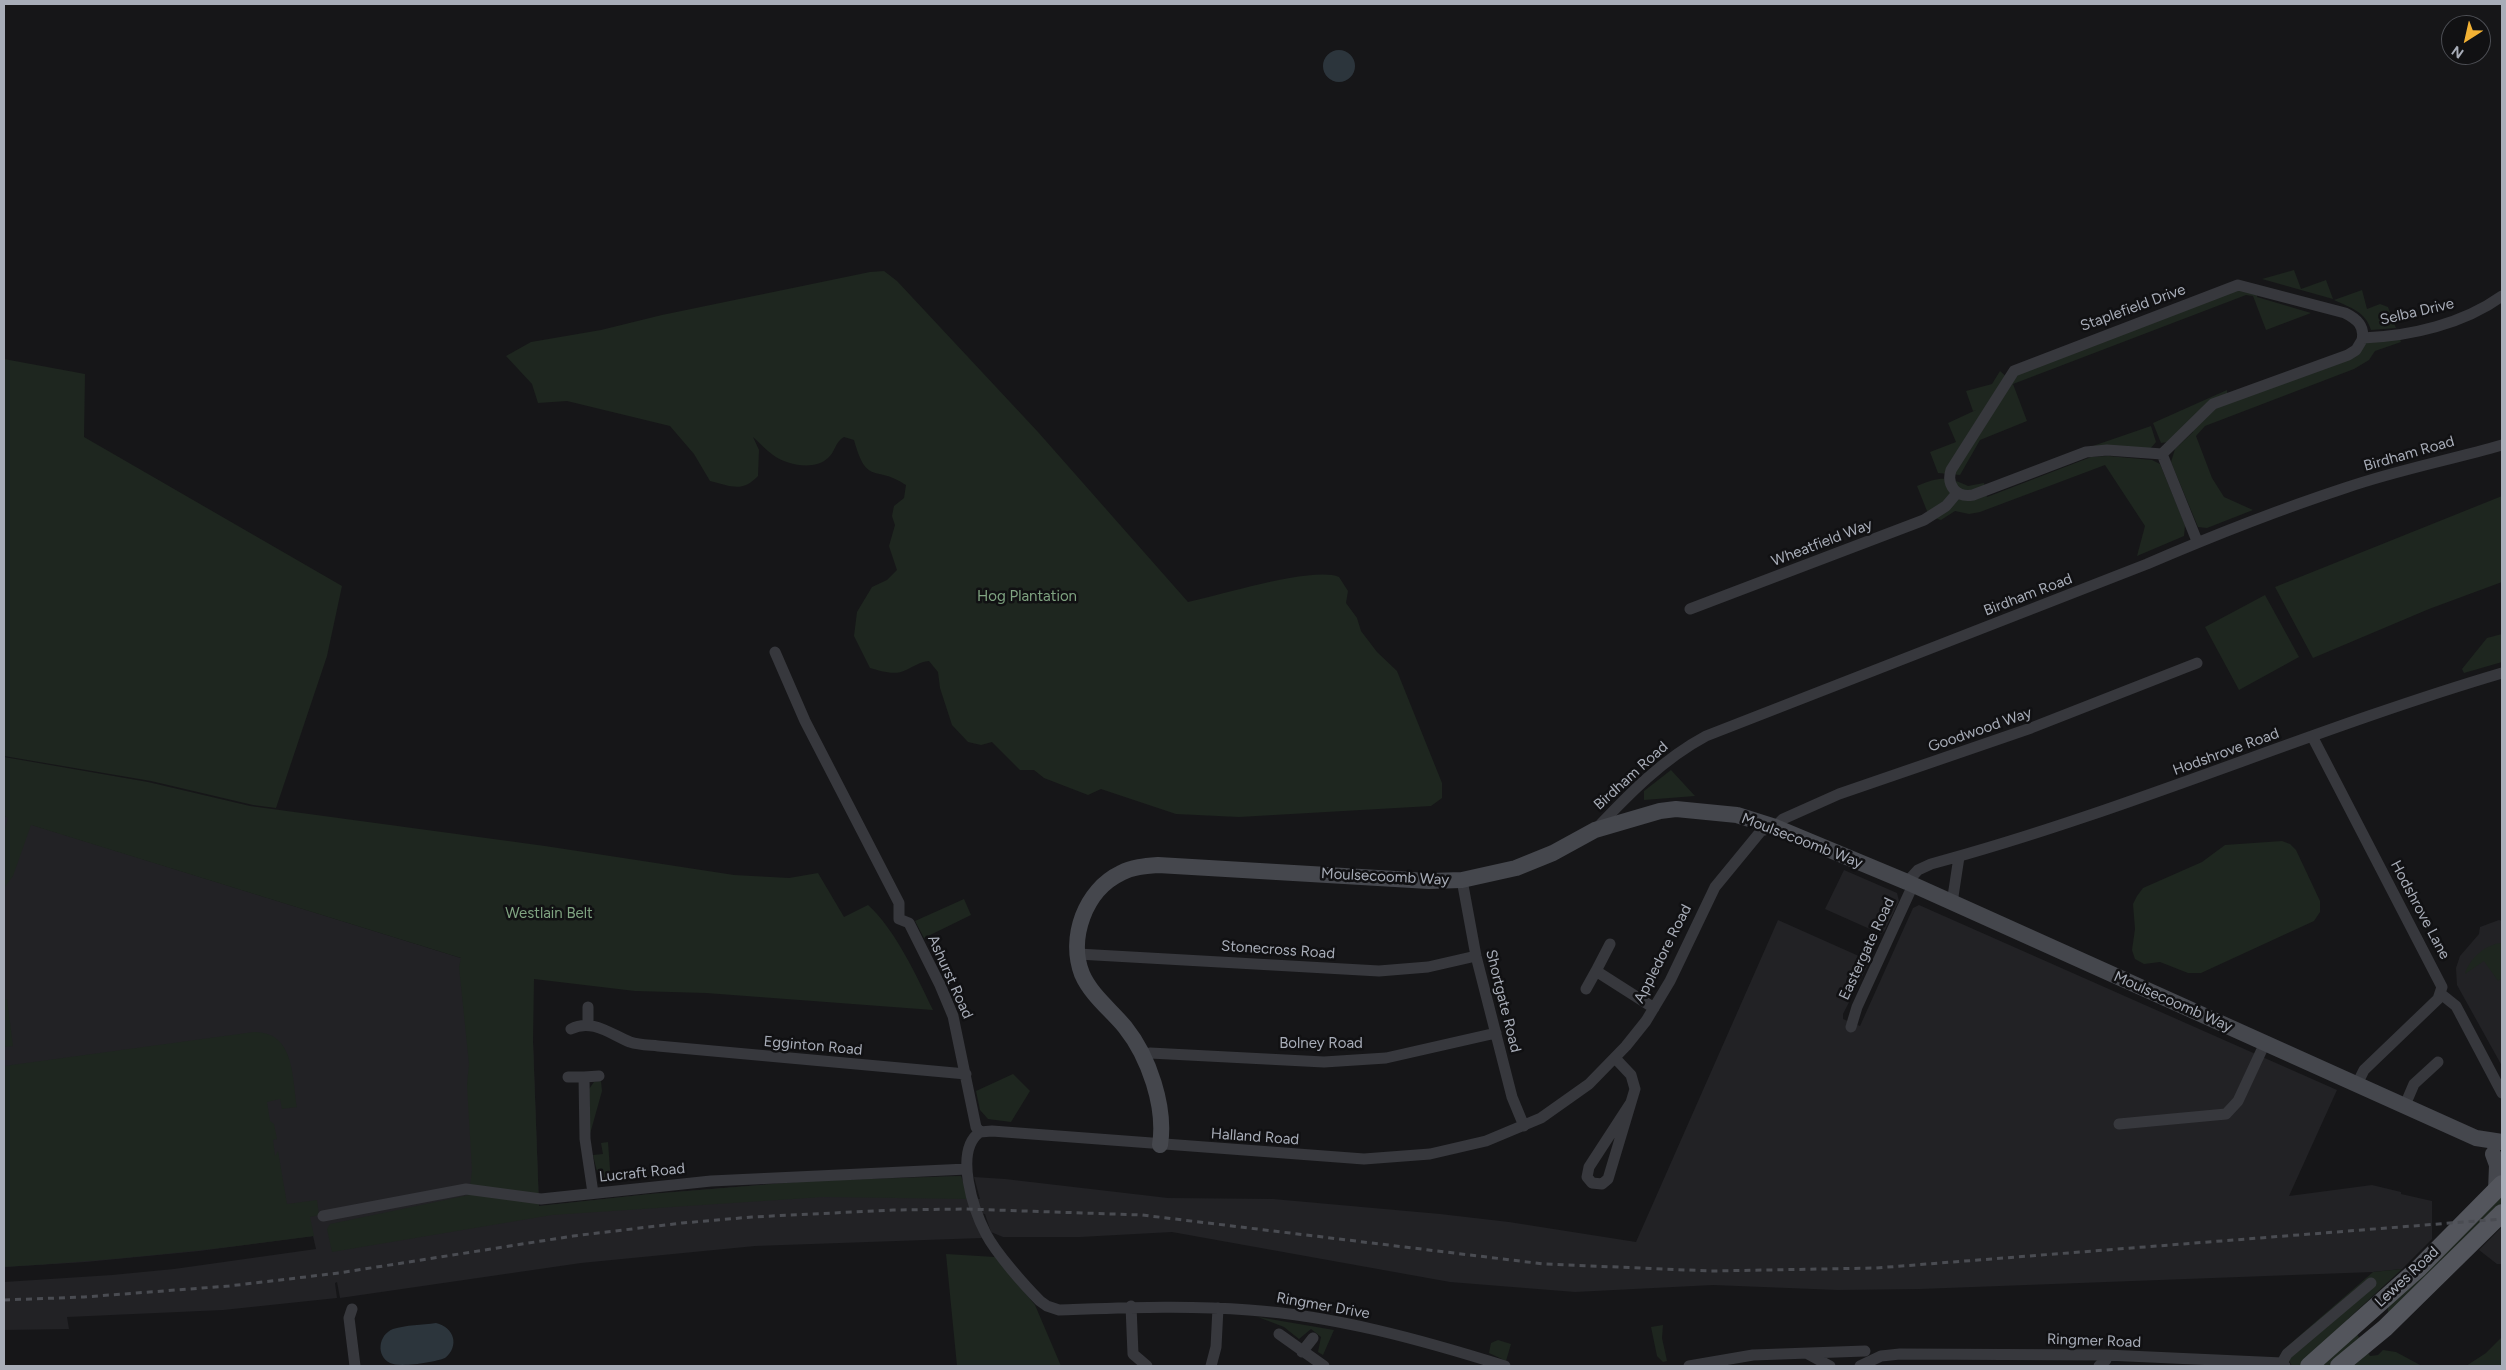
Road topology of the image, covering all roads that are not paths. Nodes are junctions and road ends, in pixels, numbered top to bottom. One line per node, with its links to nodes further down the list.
1 (2502, 296): 2 (street, Selba Drive)
2 (2363, 338): 4 (street); 5 (street, Staplefield Drive)
3 (2502, 445): 6 (street, Birdham Road)
4 (2162, 454): 5 (street); 6 (street)
5 (1957, 492): 7 (street, Wheatfield Way)
6 (2197, 541): 13 (street, Birdham Road)
7 (1690, 609)
8 (776, 652): 34 (street, Ashurst Road)
9 (2197, 664): 12 (street, Goodwood Way)
10 (2502, 673): 11 (street, Hodshrove Road)
11 (2312, 736): 14 (street, Hodshrove Road); 23 (street, Hodshrove Lane)
12 (1775, 827): 13 (street, Moulsecoomb Way); 16 (street, Moulsecoomb Way); 25 (street, Appledore Road)
13 (1595, 830): 15 (street, Moulsecoomb Way)
14 (1959, 857): 16 (street, Hodshrove Road); 17 (street)
15 (1462, 880): 19 (street, Moulsecoomb Way); 20 (street, Shortgate Road)
16 (1910, 884): 17 (street, Moulsecoomb Way); 27 (street, Eastergate Road)
17 (1952, 902): 30 (street, Moulsecoomb Way)
18 (1610, 944): 21 (street)
19 (1078, 954): 20 (street, Stonecross Road); 31 (street, Moulsecoomb Way)
20 (1476, 956): 29 (street, Shortgate Road)
21 (1596, 971): 22 (street); 25 (street)
22 (1586, 989)
23 (2441, 994): 38 (street); 39 (street)
24 (588, 1007): 26 (street)
25 (1654, 1008): 32 (street, Appledore Road)
26 (588, 1025): 28 (street); 34 (street, Egginton Road)
27 (1850, 1027)
28 (572, 1029)
29 (1496, 1033): 31 (street, Bolney Road); 43 (street, Shortgate Road)
30 (2265, 1043): 38 (street, Moulsecoomb Way); 42 (street)
31 (1144, 1056): 45 (street, Moulsecoomb Way)
32 (1615, 1058): 40 (street); 43 (street, Appledore Road)
33 (2438, 1062): 41 (street)
34 (966, 1074): 44 (street, Ashurst Road)
35 (599, 1076): 37 (street)
36 (568, 1077): 37 (street)
37 (584, 1077): 49 (street)
38 (2357, 1084): 41 (street, Moulsecoomb Way)
39 (2502, 1093)
40 (1630, 1104): 40 (street)
41 (2405, 1105): 46 (street, Moulsecoomb Way)
42 (2119, 1124)
43 (1524, 1126): 45 (street, Halland Road)
44 (980, 1132): 45 (street, Halland Road); 47 (street)
45 (1160, 1145)
46 (2499, 1151): 48 (street)
47 (967, 1168): 49 (street, Lucraft Road); 53 (street, Ringmer Drive)
48 (2499, 1188): 73 (main road, Lewes Road)
49 (593, 1193): 51 (street, Lucraft Road)
50 (2502, 1213): 74 (main road, Lewes Road)
51 (323, 1216)
52 (2371, 1283): 63 (street)
53 (1131, 1306): 54 (street, Ringmer Drive); 65 (street)
54 (1218, 1308): 66 (street); 68 (street, Ringmer Drive)
55 (352, 1309): 64 (street)
56 (1279, 1334): 58 (street)
57 (1312, 1338): 58 (street)
58 (1302, 1352): 67 (street)
59 (1800, 1352): 60 (street); 69 (street); 70 (street)
60 (1865, 1352)
61 (2106, 1355): 62 (street, Ringmer Road); 71 (street, Ringmer Road); 72 (street)
62 (2240, 1364): 63 (street, Ringmer Road)
63 (2283, 1364)
64 (355, 1366)
65 (1146, 1366)
66 (1210, 1366)
67 (1324, 1366)
68 (1505, 1366)
69 (1688, 1366)
70 (1830, 1366)
71 (1860, 1366)
72 (2099, 1366)
73 (2309, 1366)
74 (2339, 1366)

